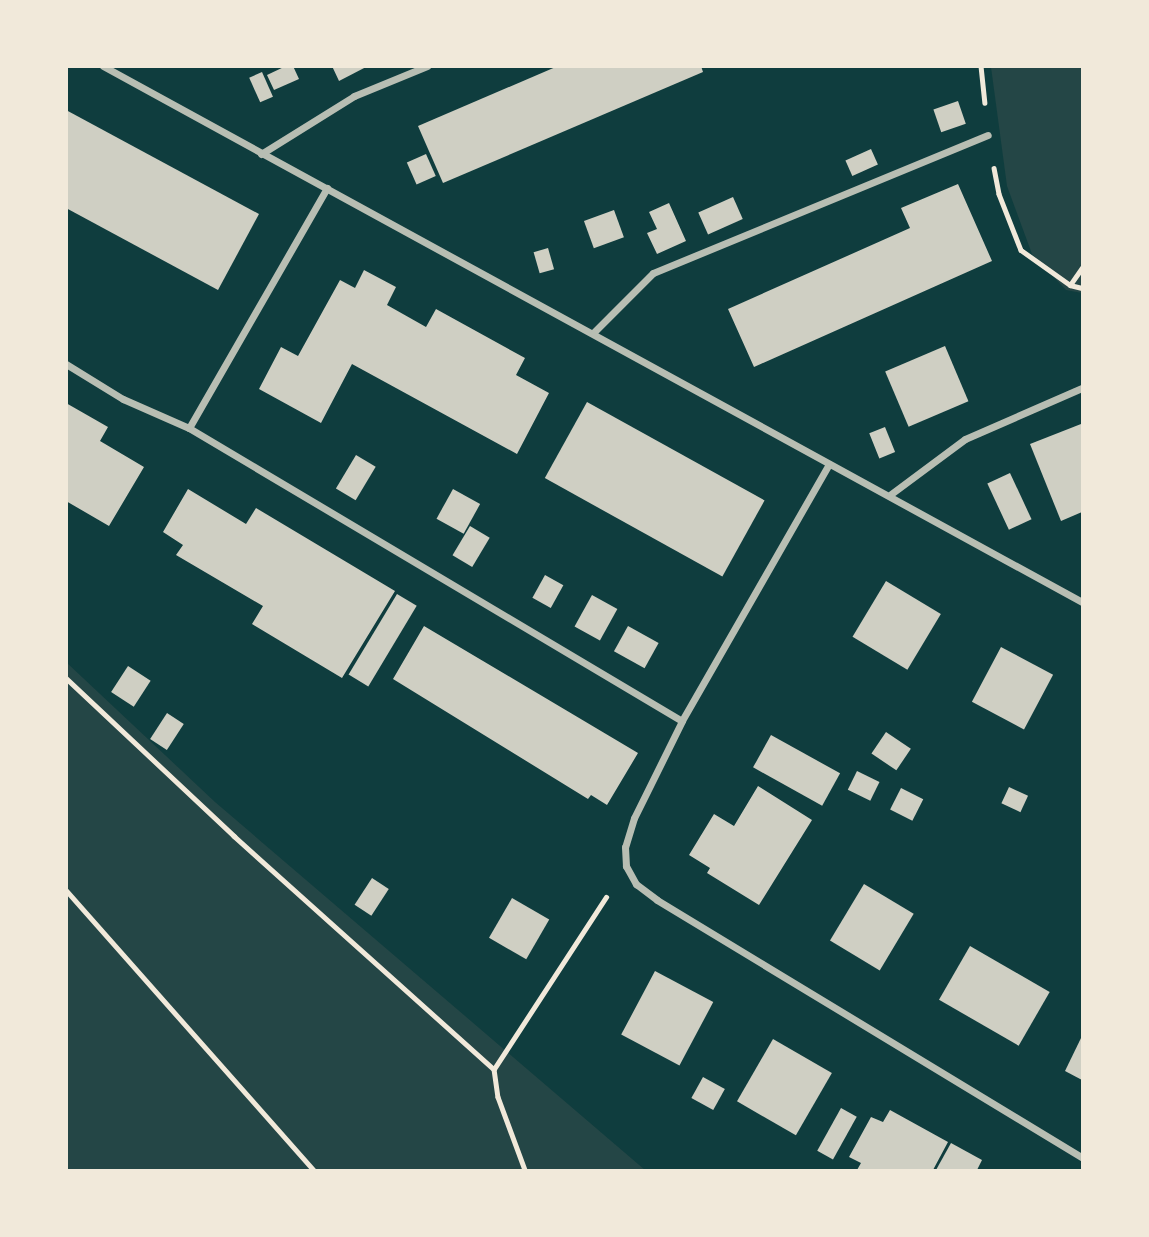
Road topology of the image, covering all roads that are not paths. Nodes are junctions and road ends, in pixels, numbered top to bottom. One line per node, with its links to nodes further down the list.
1 (103, 66): 4 (street)
2 (427, 66): 4 (street)
3 (988, 135): 6 (street)
4 (261, 154): 5 (street)
5 (327, 188): 6 (street); 9 (street)
6 (594, 332): 10 (street)
7 (66, 364): 9 (street)
8 (1083, 388): 11 (street)
9 (190, 428): 13 (street)
10 (829, 464): 11 (street); 13 (street)
11 (891, 494): 12 (street)
12 (1083, 602)
13 (682, 721): 14 (street)
14 (1083, 1157)

